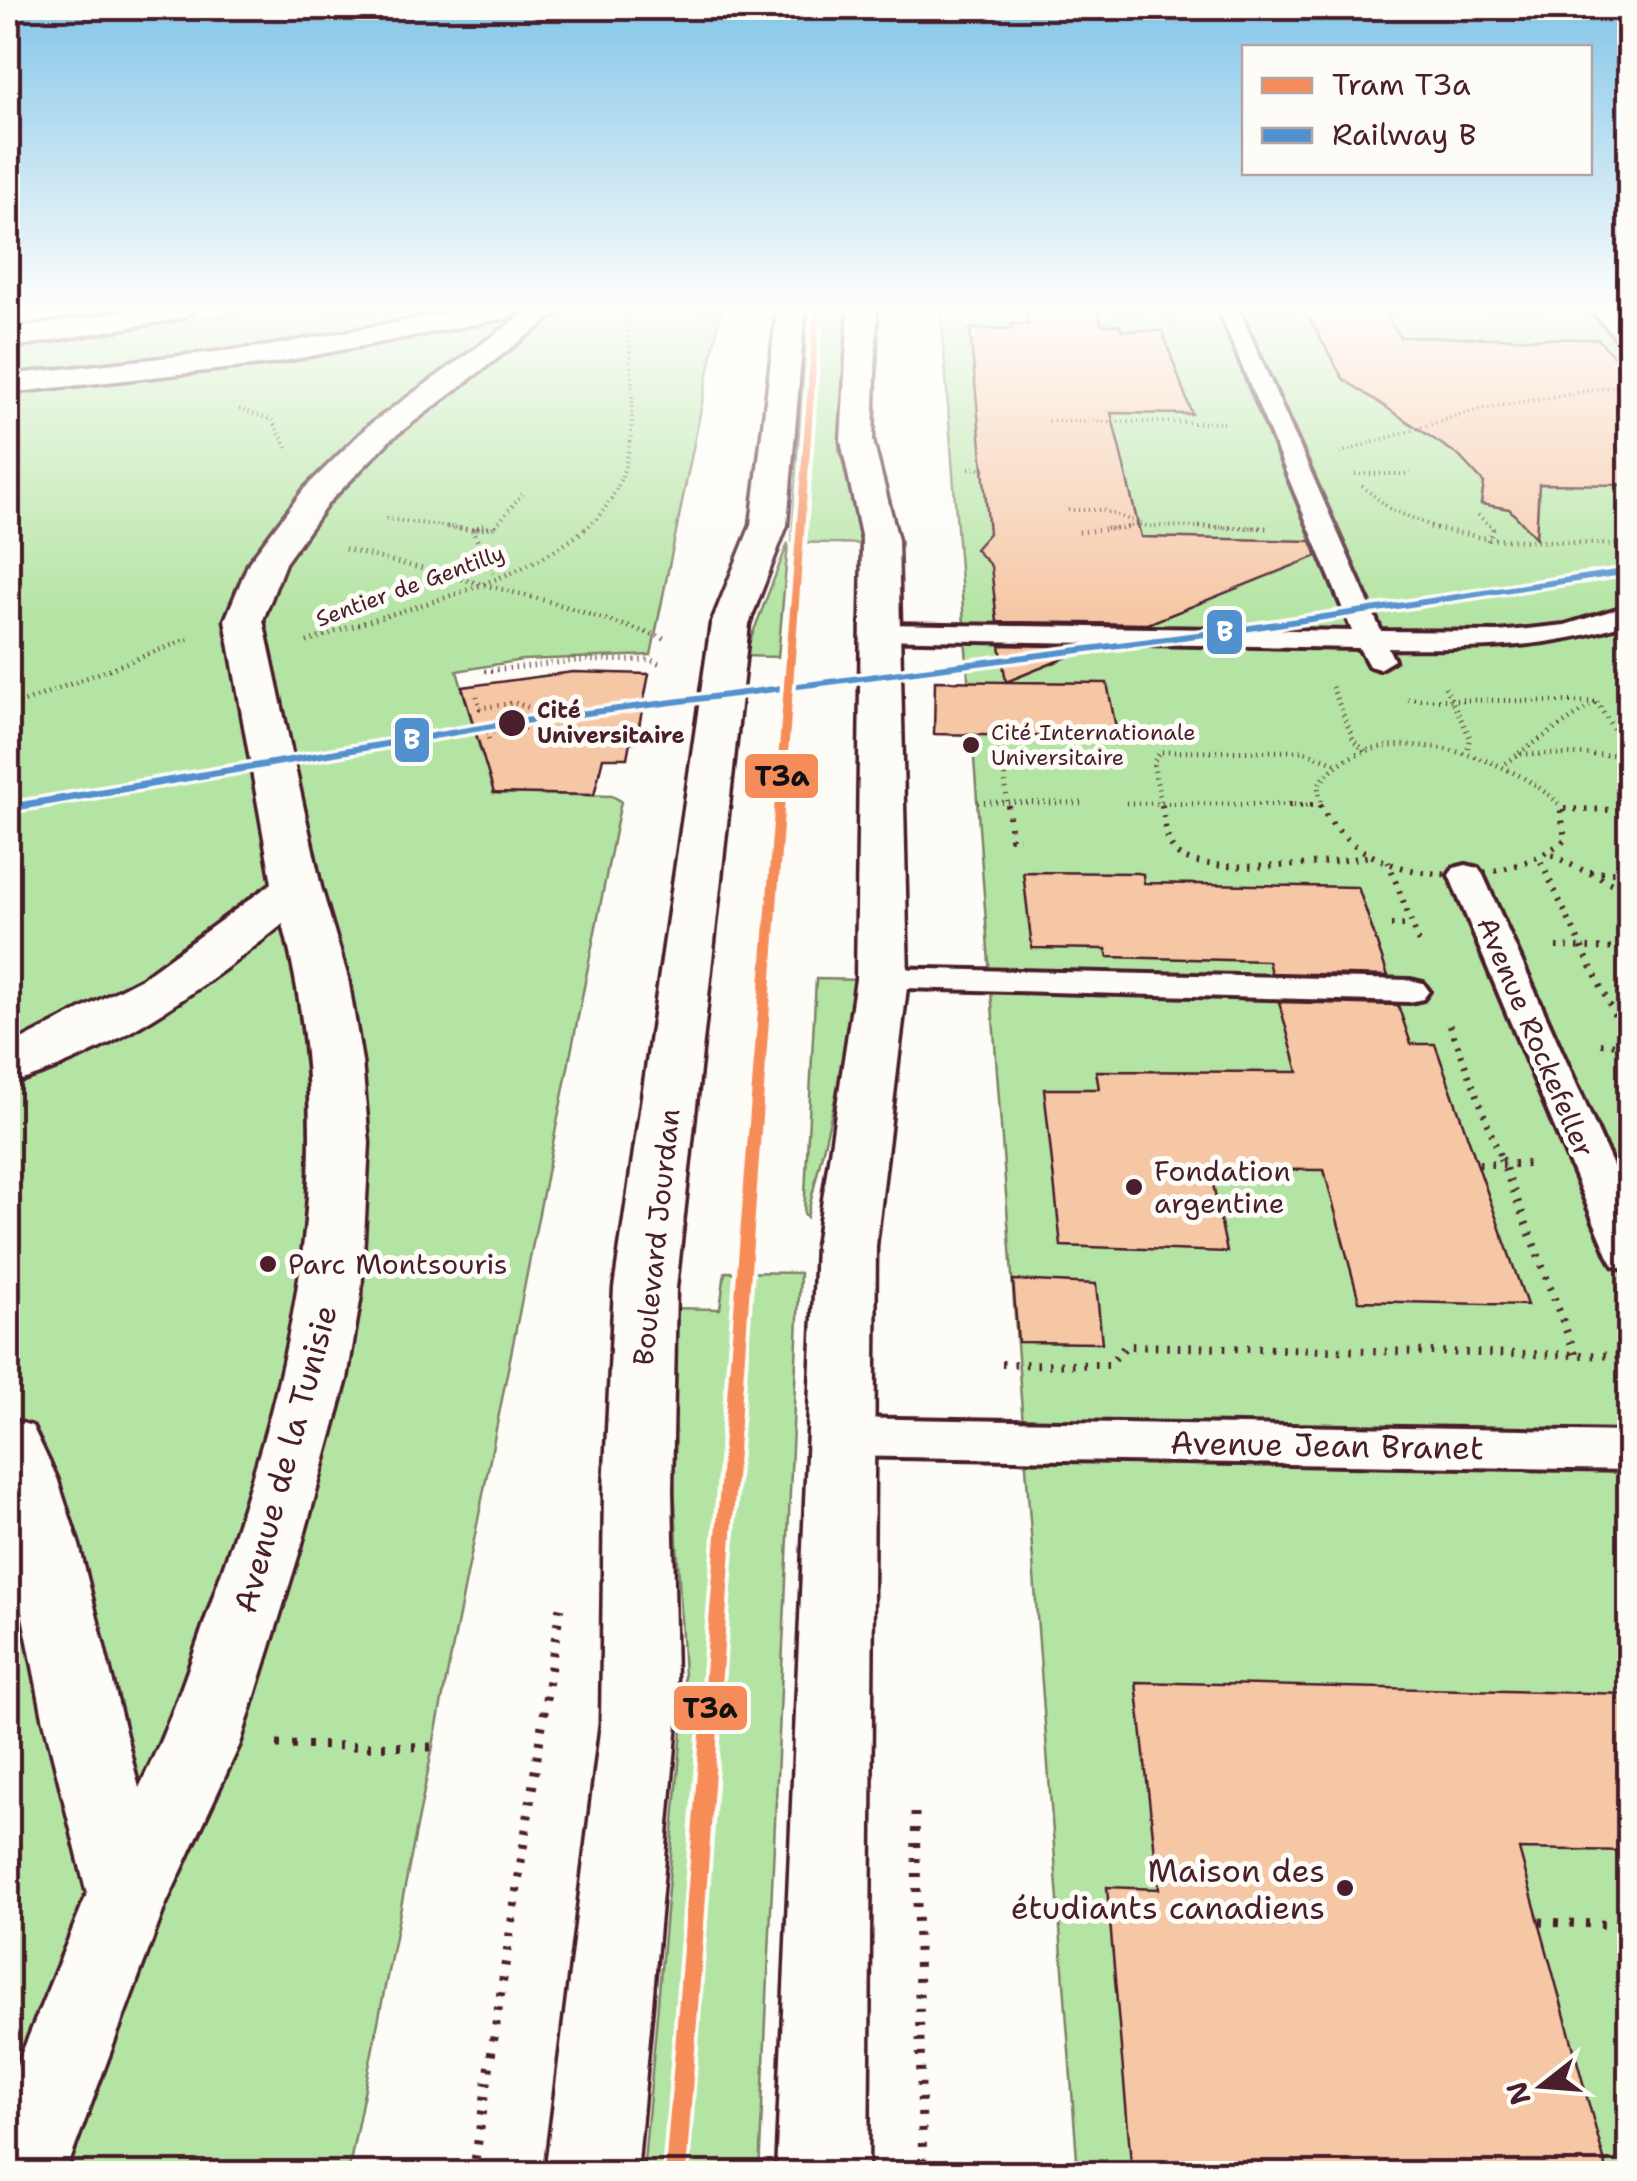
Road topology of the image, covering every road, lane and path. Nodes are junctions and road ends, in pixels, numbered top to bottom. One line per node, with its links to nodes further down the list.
1 (245, 412): 17 (path)
2 (408, 412): 17 (main road)
3 (630, 412): 29 (path, Sentier de Gentilly)
4 (781, 412): 97 (main road, Boulevard Jourdan)
5 (859, 412): 33 (main road)
6 (1273, 412): 9 (lane)
7 (1479, 412): 12 (path)
8 (1048, 421): 9 (path)
9 (1278, 423): 12 (lane)
10 (969, 468): 11 (path)
11 (986, 468)
12 (1298, 472): 35 (lane)
13 (1351, 474): 27 (path)
14 (1364, 474): 15 (path)
15 (1413, 474)
16 (522, 494): 24 (path)
17 (317, 496): 25 (main road)
18 (1068, 510): 22 (path)
19 (1478, 515): 27 (path)
20 (386, 519): 24 (path)
21 (485, 524): 24 (path)
22 (1142, 526): 23 (path); 26 (path)
23 (1253, 528)
24 (472, 530): 29 (path)
25 (286, 532): 30 (path); 32 (main road)
26 (1079, 532)
27 (1488, 541): 28 (path)
28 (1630, 545)
29 (495, 576): 30 (path, Sentier de Gentilly)
30 (475, 584): 34 (path); 37 (path, Sentier de Gentilly)
31 (1630, 613): 35 (lane)
32 (244, 620): 37 (main road, Avenue de la Tunisie); 43 (path)
33 (880, 632): 35 (lane); 77 (main road)
34 (668, 638)
35 (1370, 640): 38 (lane)
36 (661, 664): 39 (path)
37 (251, 666): 72 (main road, Avenue de la Tunisie)
38 (1383, 668)
39 (486, 672)
40 (1334, 691): 45 (path)
41 (477, 696): 44 (path)
42 (1597, 702): 46 (path); 47 (path); 48 (path)
43 (8, 708)
44 (489, 741)
45 (1365, 752): 46 (path); 50 (path)
46 (1467, 752): 49 (path)
47 (1519, 754): 48 (path); 49 (path)
48 (1629, 755)
49 (1506, 763): 60 (path)
50 (1336, 764): 58 (path); 59 (path)
51 (1013, 768): 52 (path)
52 (1006, 784): 53 (path); 55 (path)
53 (1015, 784)
54 (978, 802): 55 (path)
55 (1007, 802): 56 (path); 62 (path)
56 (1086, 803)
57 (1126, 803): 58 (path)
58 (1161, 804): 59 (path); 65 (path)
59 (1318, 805): 65 (path)
60 (1564, 809): 61 (path); 66 (path)
61 (1630, 810)
62 (1008, 820): 63 (path); 64 (path)
63 (1018, 820)
64 (1020, 838)
65 (1375, 855): 67 (path)
66 (1552, 855): 68 (path); 69 (path)
67 (1388, 859): 71 (path); 75 (path)
68 (1541, 862): 71 (path); 80 (path)
69 (1586, 872): 70 (path); 73 (path)
70 (1630, 872)
71 (1466, 875): 82 (lane, Avenue Rockefeller)
72 (297, 886): 81 (main road); 90 (main road, Avenue de la Tunisie)
73 (1630, 892)
74 (1391, 925): 75 (path)
75 (1412, 925): 76 (path)
76 (1420, 945)
77 (882, 979): 78 (lane); 86 (main road)
78 (1410, 992)
79 (1447, 1018): 83 (path)
80 (1630, 1048)
81 (8, 1067)
82 (1630, 1255)
83 (1576, 1356): 84 (path); 85 (path)
84 (1630, 1356)
85 (1002, 1364)
86 (842, 1437): 88 (lane, Avenue Jean Branet); 98 (main road)
87 (8, 1445): 92 (main road)
88 (1630, 1450)
89 (563, 1584): 96 (path)
90 (201, 1744): 91 (path); 92 (main road, Avenue de la Tunisie)
91 (432, 1747)
92 (128, 1894): 95 (main road, Avenue de la Tunisie)
93 (1540, 1922): 94 (path)
94 (1630, 1925)
95 (18, 2174)
96 (473, 2174)
97 (592, 2174)
98 (822, 2174)

